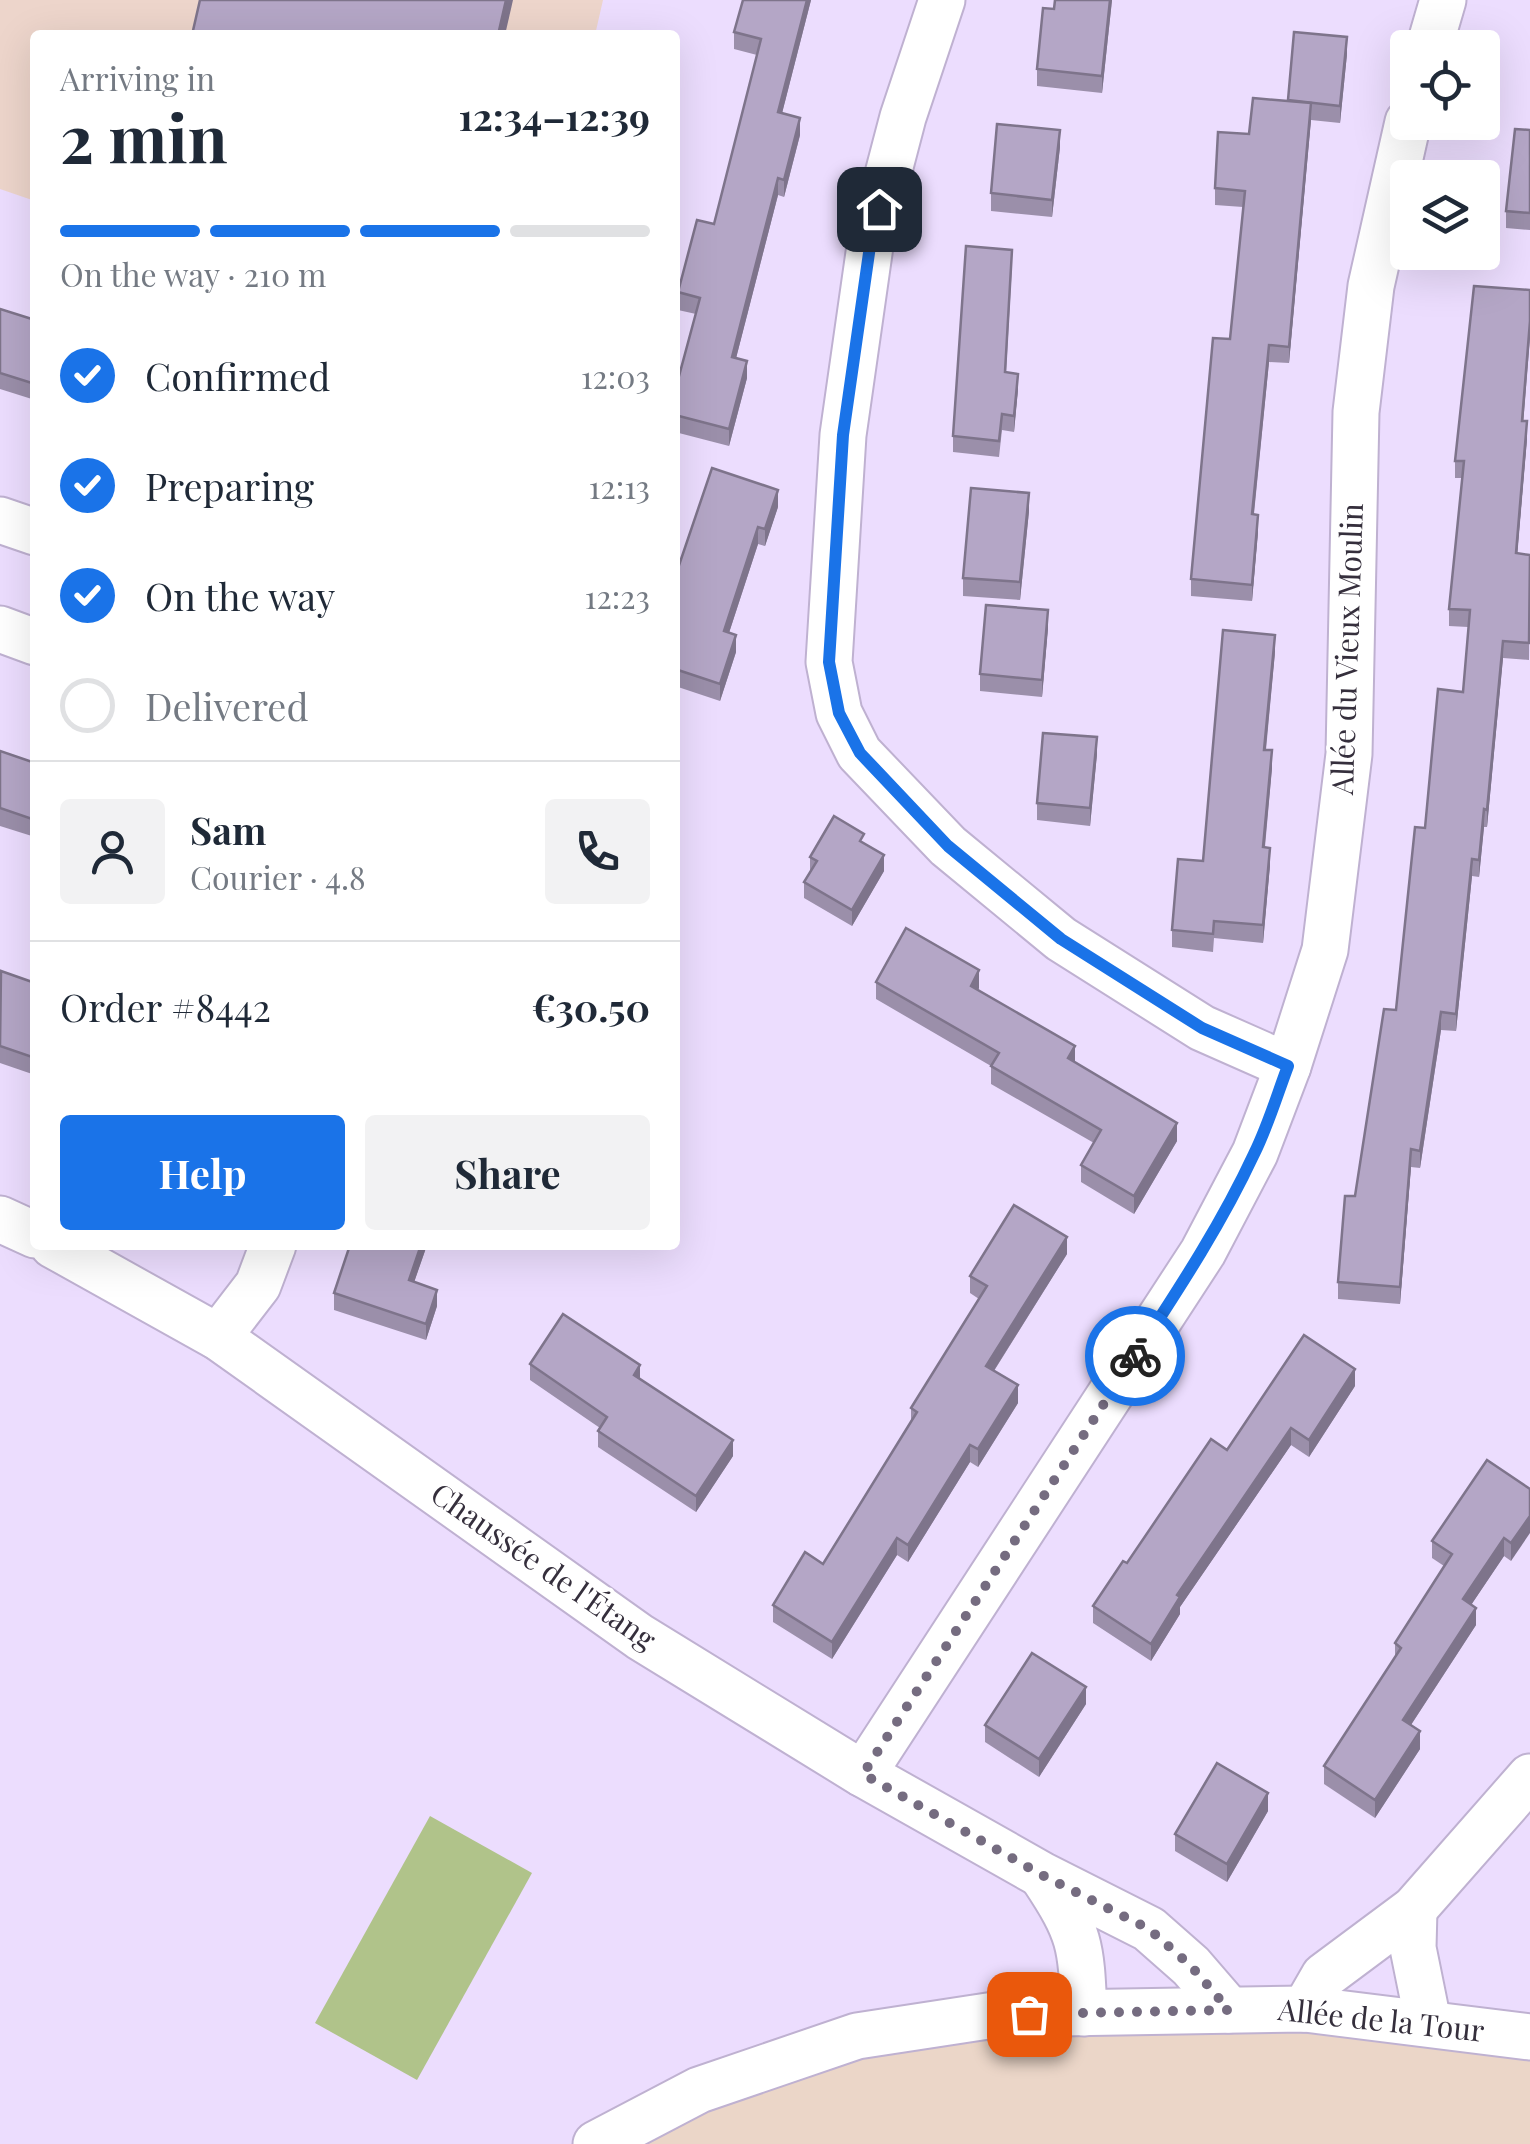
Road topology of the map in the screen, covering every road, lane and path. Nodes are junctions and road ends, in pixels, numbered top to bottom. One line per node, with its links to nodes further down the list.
1 (942, 0): 9 (street)
2 (1443, 0): 3 (street)
3 (1434, 30)
4 (1404, 140): 9 (street, Allée du Vieux Moulin)
5 (0, 520): 6 (street)
6 (30, 530)
7 (0, 629): 8 (street)
8 (30, 640)
9 (1288, 1066): 15 (street, Allée du Vieux Moulin)
10 (0, 1219): 11 (street)
11 (30, 1233)
12 (62, 1250): 14 (street, Chaussée de l'Étang)
13 (270, 1250): 14 (street)
14 (218, 1337): 15 (street, Chaussée de l'Étang)
15 (863, 1774): 17 (street, Chaussée de l'Étang)
16 (1530, 1777): 18 (street)
17 (1042, 1875): 20 (street, Chaussée de l'Étang); 21 (street, Chaussée de l'Étang)
18 (1414, 1909): 19 (street); 22 (street)
19 (1306, 2009): 20 (street, Allée de la Tour); 22 (street, Allée de la Tour)
20 (1229, 2010): 21 (street, Allée de la Tour)
21 (1084, 2012): 24 (street, Allée de la Tour)
22 (1428, 2022): 23 (street, Allée de la Tour)
23 (1530, 2036)
24 (596, 2144)

